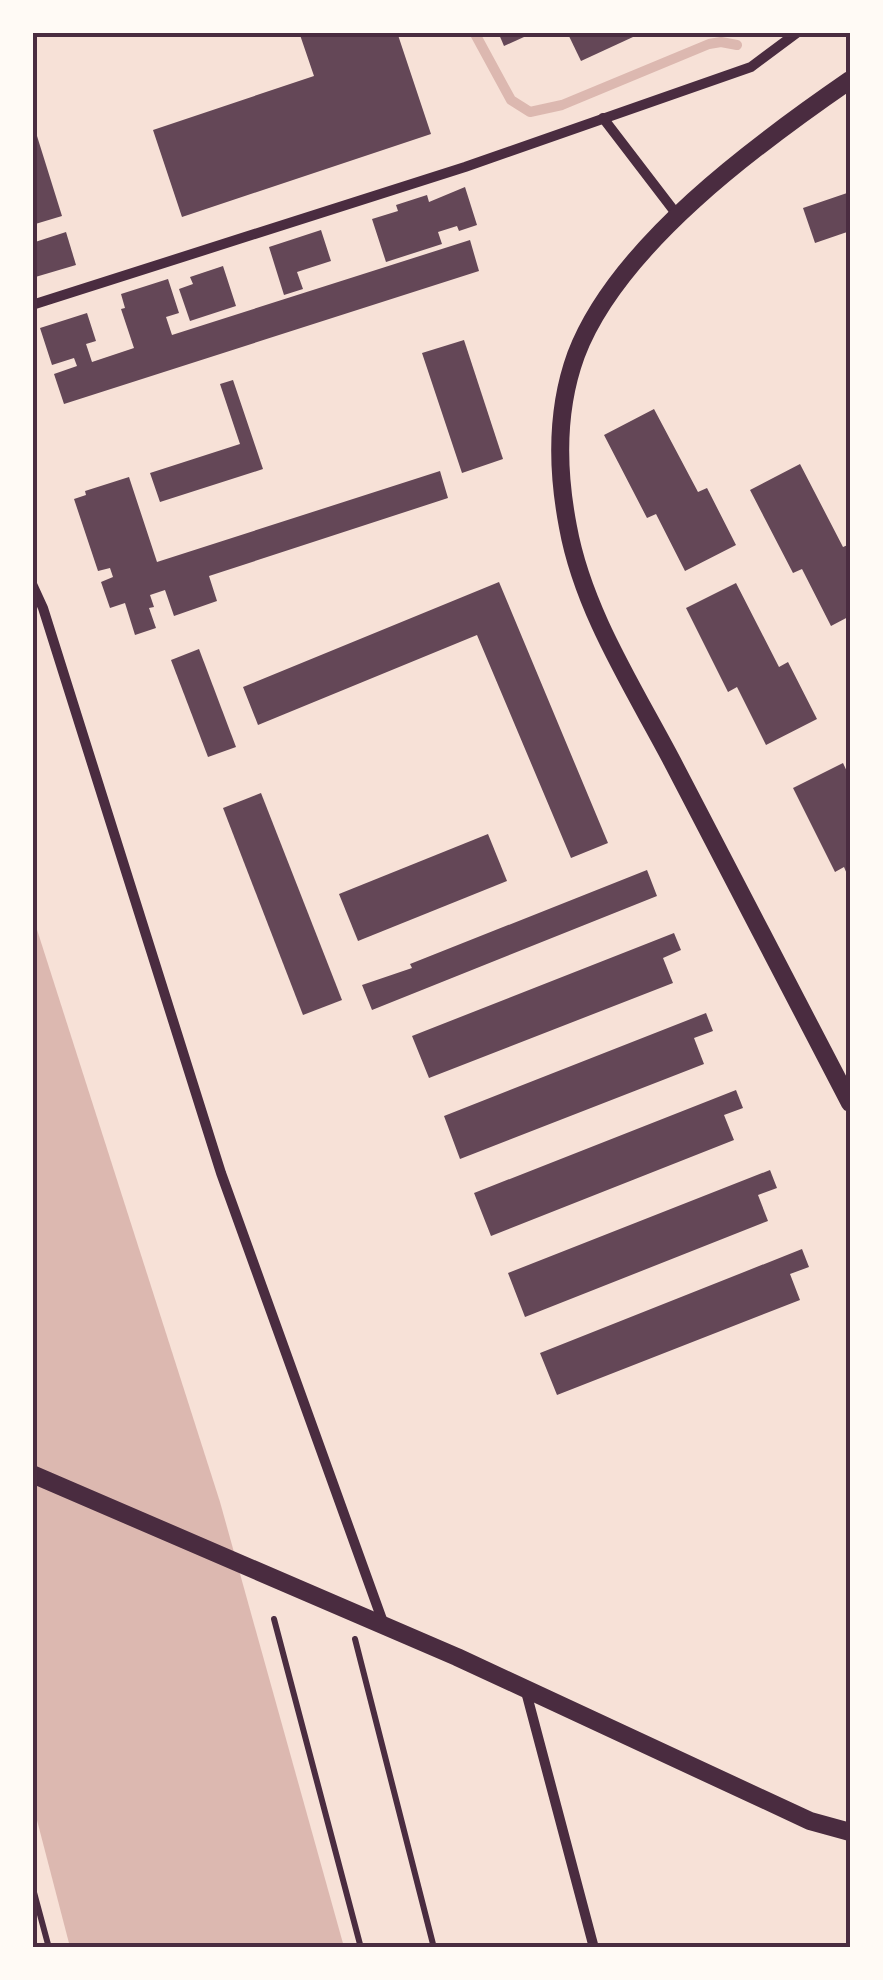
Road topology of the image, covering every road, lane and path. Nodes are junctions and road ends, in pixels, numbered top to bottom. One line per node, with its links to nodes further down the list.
1 (798, 32): 3 (street)
2 (850, 80): 4 (street)
3 (603, 118): 4 (street); 5 (street)
4 (678, 216): 7 (street)
5 (32, 306)
6 (32, 584): 10 (street)
7 (850, 1103)
8 (32, 1474): 10 (street)
9 (274, 1619): 16 (path)
10 (384, 1626): 12 (street)
11 (354, 1636): 17 (path)
12 (525, 1688): 13 (street); 18 (street)
13 (850, 1832)
14 (32, 1885): 15 (path)
15 (49, 1948)
16 (362, 1948)
17 (434, 1948)
18 (594, 1948)

